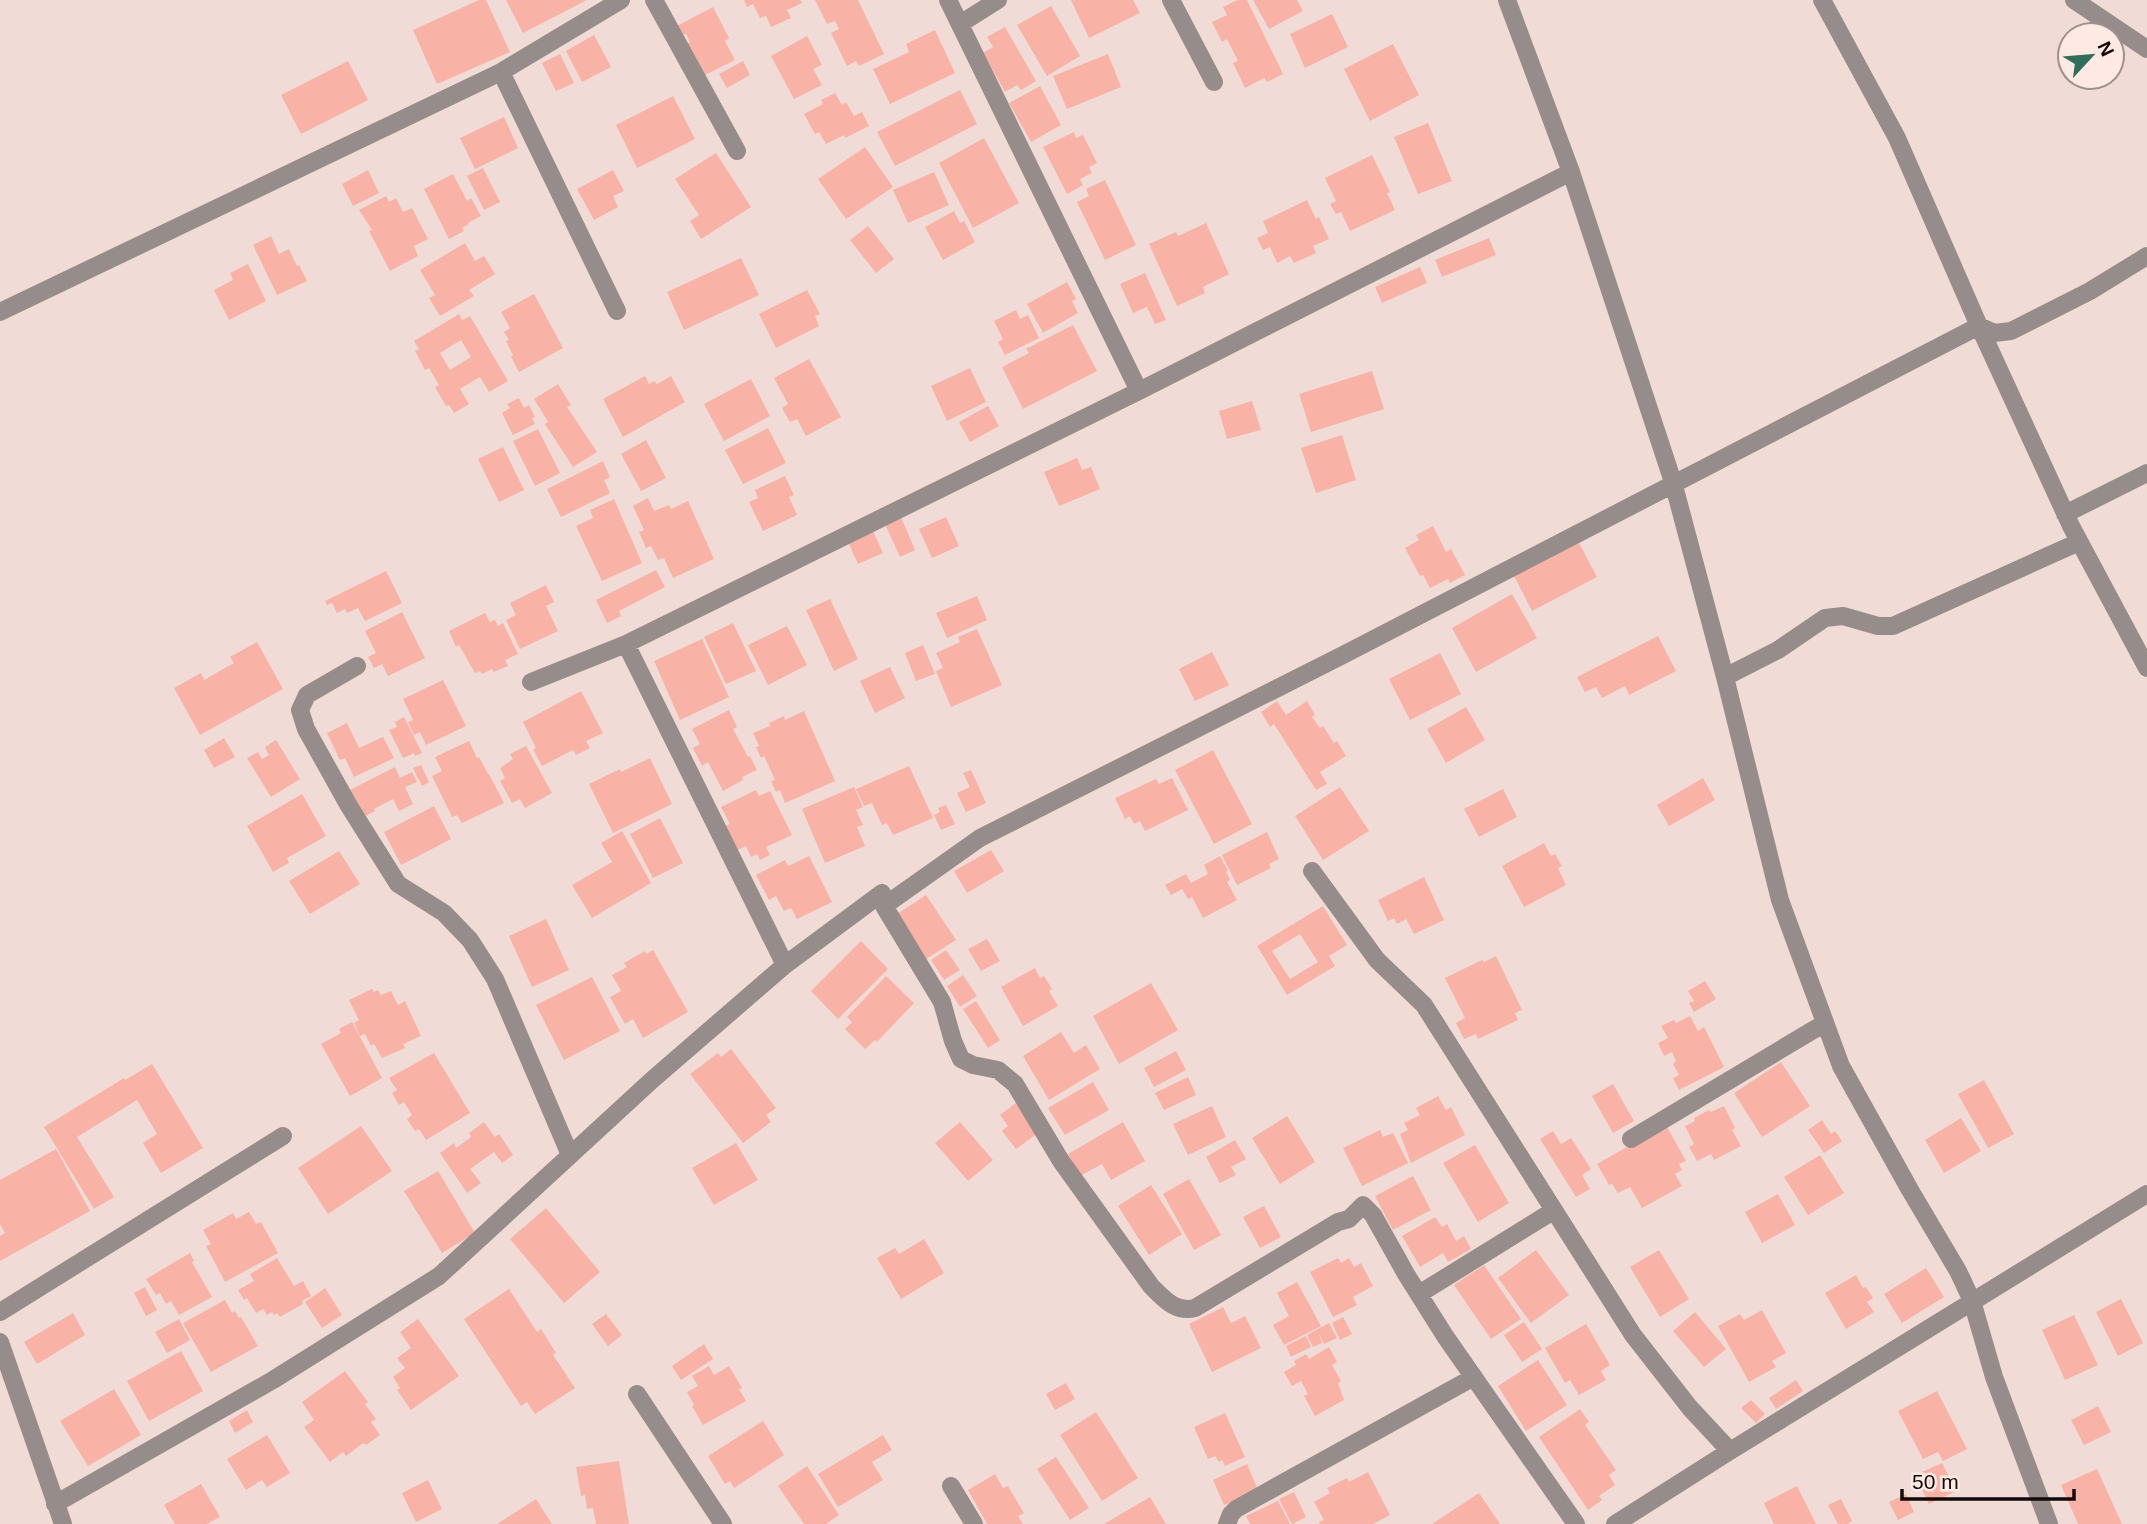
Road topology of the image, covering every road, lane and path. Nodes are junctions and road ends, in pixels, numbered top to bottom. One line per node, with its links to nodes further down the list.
1 (621, 0): 11 (street)
2 (654, 0): 13 (street)
3 (948, 0): 9 (street)
4 (998, 0): 9 (street)
5 (1171, 0): 12 (street)
6 (1507, 0): 14 (street)
7 (1822, 0): 18 (street)
8 (2074, 0): 10 (street)
9 (960, 24): 19 (street)
10 (2147, 50)
11 (501, 72): 16 (street); 17 (street)
12 (1214, 82)
13 (737, 151)
14 (1571, 172): 19 (street); 21 (street)
15 (2147, 256): 18 (street)
16 (617, 311)
17 (0, 312)
18 (1979, 326): 21 (street); 22 (street)
19 (1139, 391): 24 (street)
20 (2147, 473): 22 (street)
21 (1673, 482): 27 (street); 30 (street)
22 (2065, 514): 23 (street)
23 (2079, 542): 26 (street); 27 (street)
24 (626, 644): 28 (street); 31 (street)
25 (357, 666): 35 (street)
26 (2147, 668)
27 (1725, 677): 32 (street)
28 (531, 682)
29 (1312, 871): 37 (street)
30 (884, 906): 31 (street); 38 (street)
31 (785, 965): 35 (street)
32 (1825, 1023): 34 (street); 39 (street)
33 (284, 1136): 40 (street)
34 (1631, 1139)
35 (570, 1155): 46 (street)
36 (2147, 1194): 39 (street)
37 (1553, 1211): 38 (street); 44 (street)
38 (1419, 1294): 42 (street)
39 (1972, 1301): 44 (street); 53 (street)
40 (0, 1312)
41 (0, 1342): 46 (street)
42 (1474, 1377): 50 (street); 51 (street)
43 (637, 1394): 48 (street)
44 (1730, 1451): 52 (street)
45 (951, 1486): 49 (street)
46 (55, 1504): 47 (street)
47 (63, 1524)
48 (723, 1524)
49 (974, 1524)
50 (1227, 1524)
51 (1576, 1524)
52 (1615, 1524)
53 (2049, 1524)

